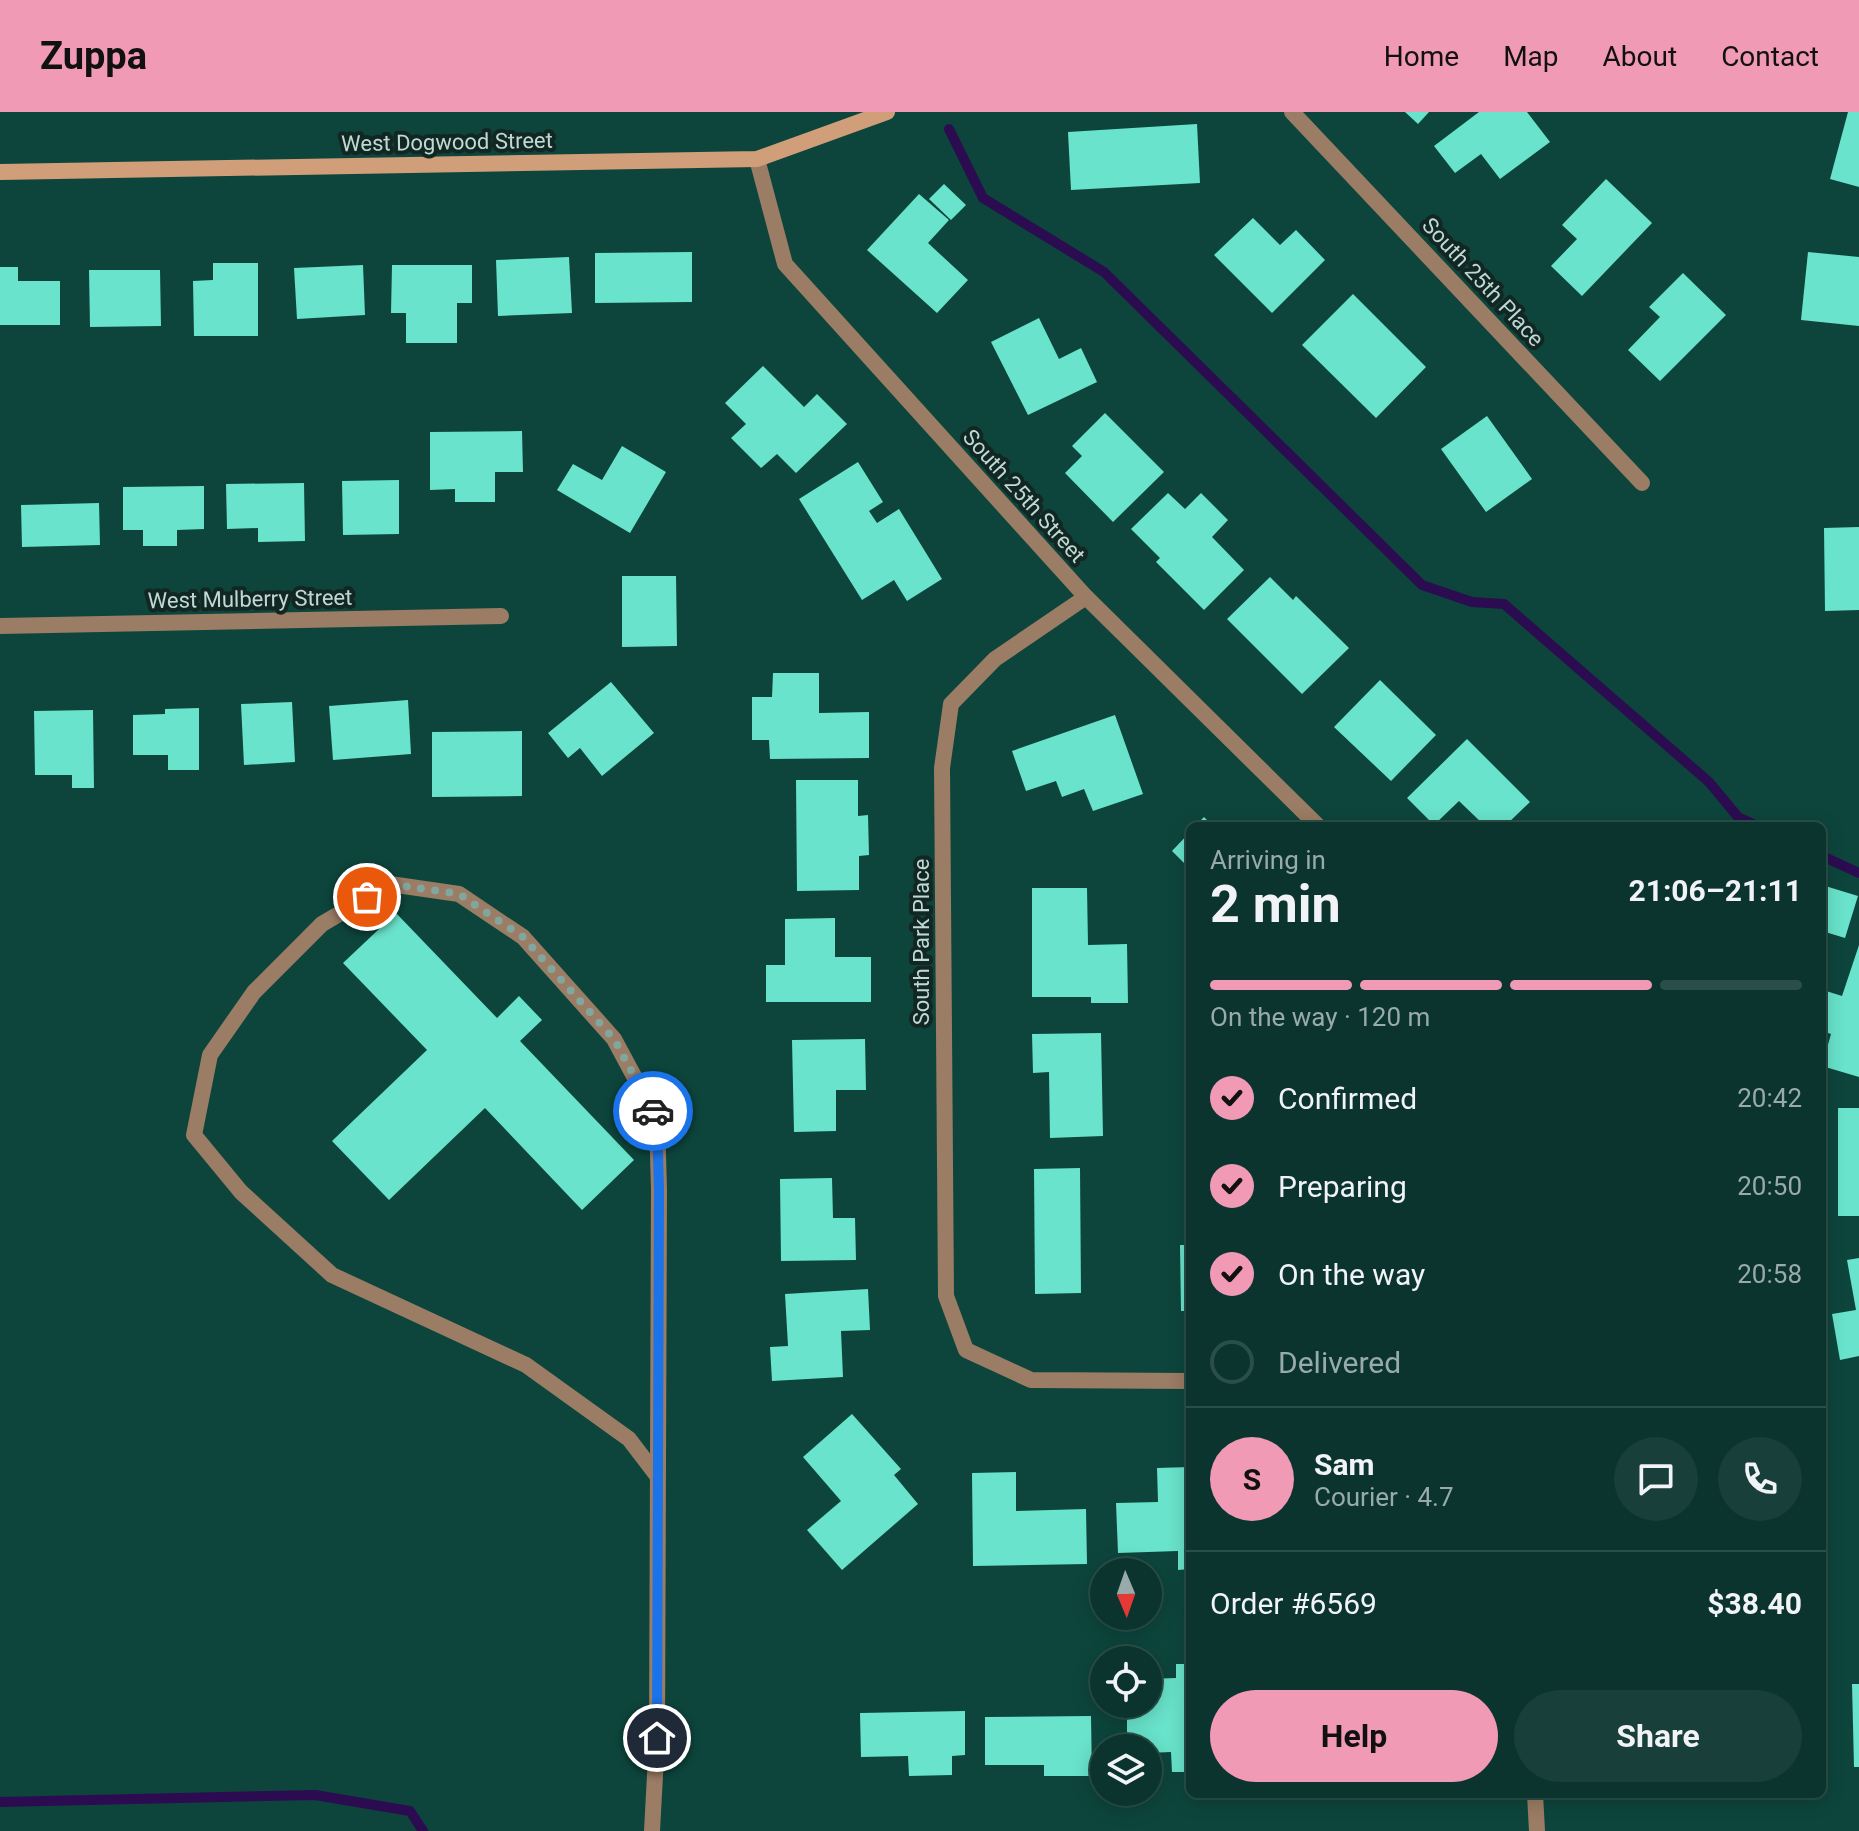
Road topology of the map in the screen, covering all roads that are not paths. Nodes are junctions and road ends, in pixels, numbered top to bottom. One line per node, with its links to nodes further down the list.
1 (887, 112): 3 (street, West Dogwood Street)
2 (1292, 112): 5 (street, South 25th Place)
3 (757, 159): 4 (street, West Dogwood Street); 6 (street, South 25th Street)
4 (0, 172)
5 (1642, 483)
6 (1086, 597): 9 (street, South 25th Street); 10 (street, South Park Place)
7 (501, 616): 8 (street, West Mulberry Street)
8 (0, 626)
9 (1314, 822)
10 (1186, 1381)
11 (658, 1477): 11 (street); 13 (street)
12 (1535, 1798): 14 (street)
13 (652, 1831)
14 (1537, 1831)

